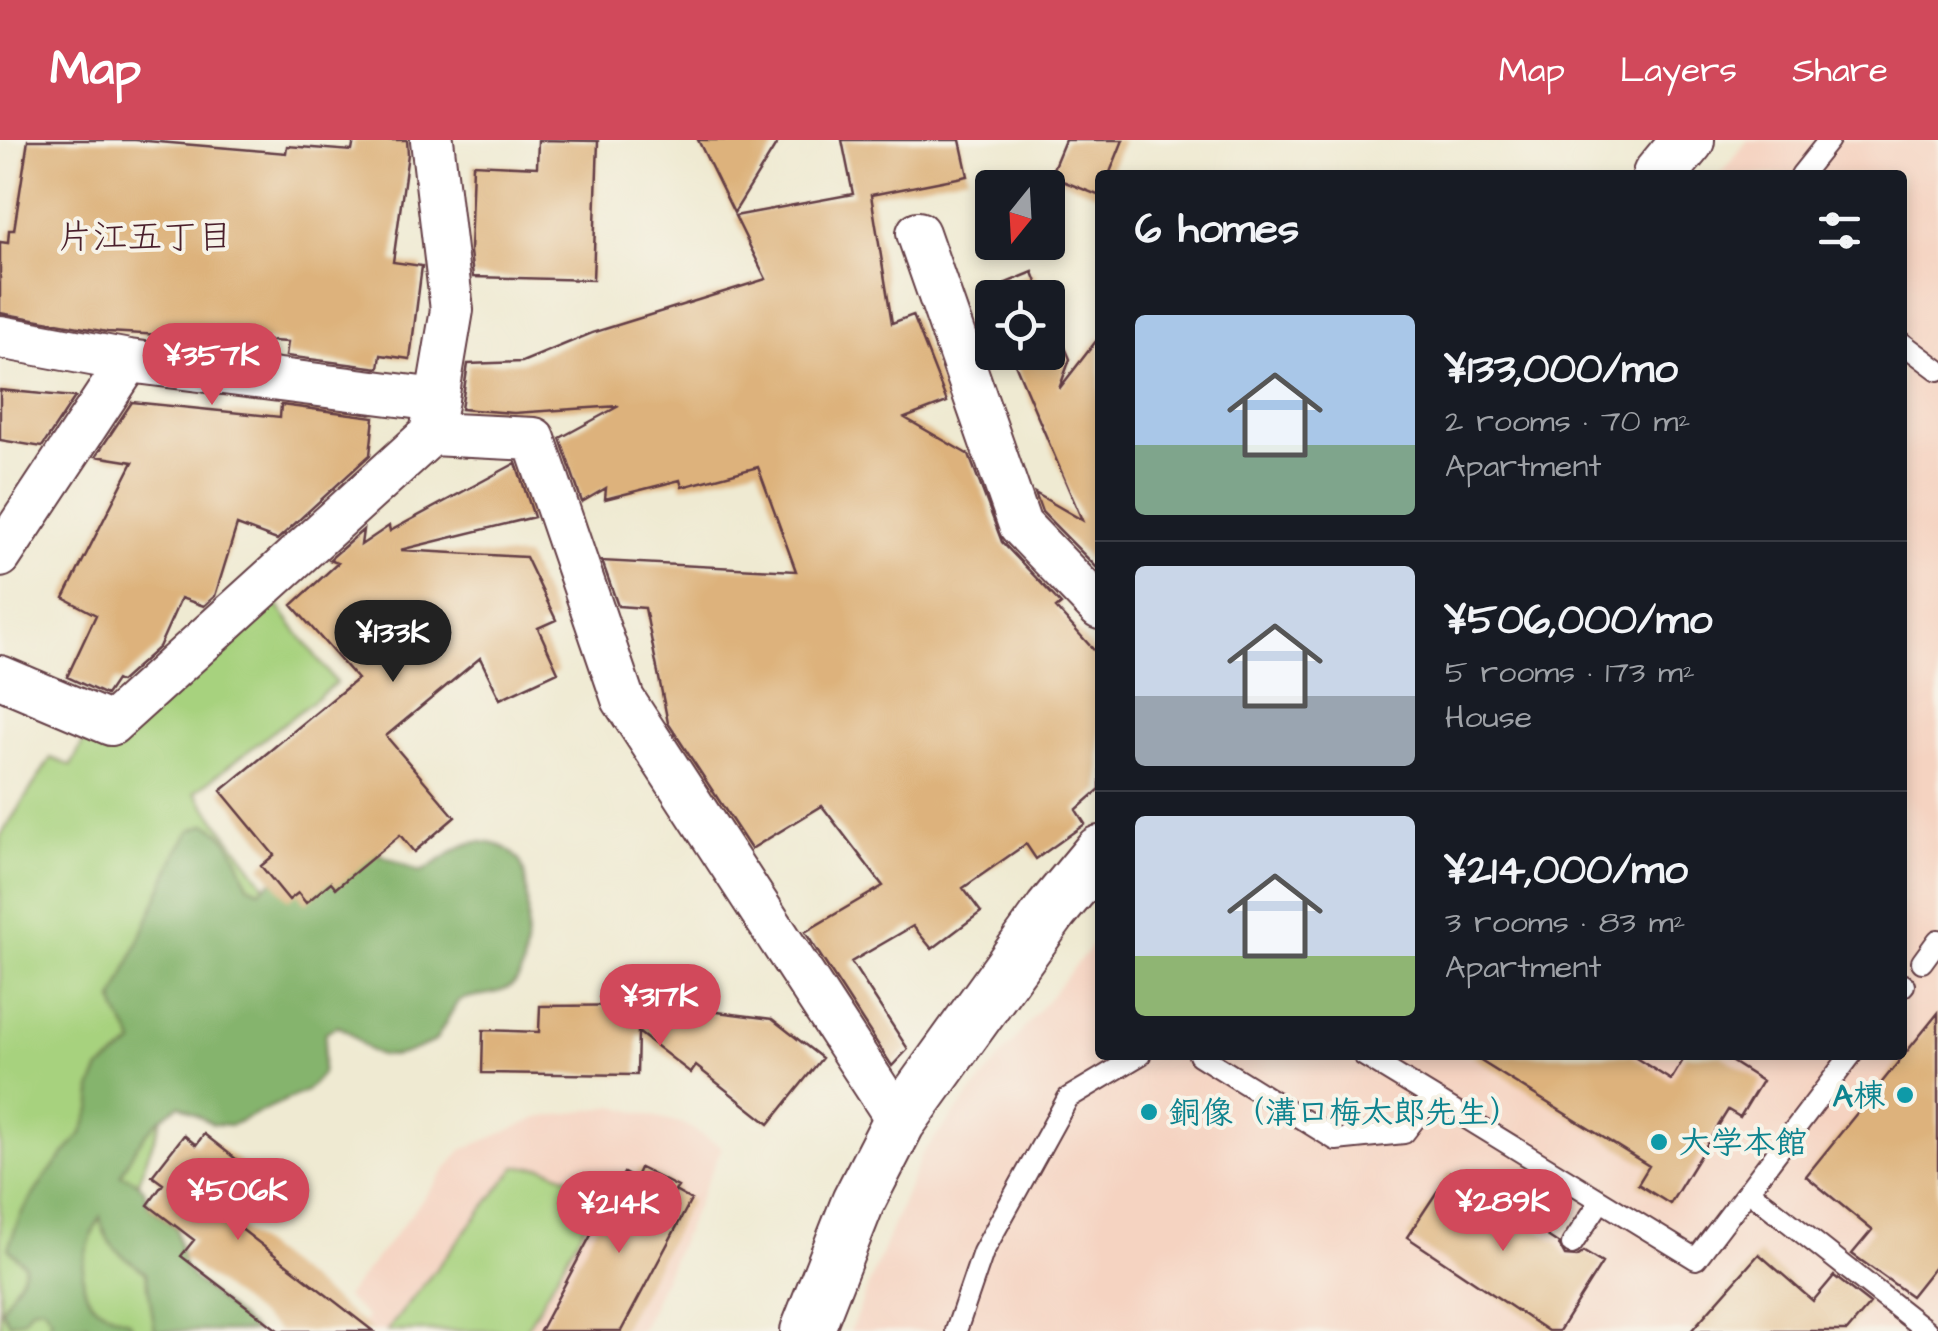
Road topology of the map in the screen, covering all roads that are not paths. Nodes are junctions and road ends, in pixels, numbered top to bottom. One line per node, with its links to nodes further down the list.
1 (432, 140): 11 (street)
2 (1688, 140): 4 (street)
3 (1829, 140): 5 (lane)
4 (1663, 170)
5 (1805, 170)
6 (918, 233): 13 (street)
7 (0, 337): 9 (street)
8 (1907, 347): 10 (lane)
9 (129, 361): 11 (street); 12 (street)
10 (1938, 370)
11 (433, 417): 14 (street); 23 (street)
12 (0, 556)
13 (1095, 603)
14 (0, 677)
15 (1095, 858): 23 (street)
16 (1938, 940): 17 (lane)
17 (1922, 962)
18 (1132, 1060): 28 (lane)
19 (1207, 1060): 22 (lane)
20 (1371, 1060): 22 (lane)
21 (1846, 1060): 24 (lane)
22 (1432, 1097): 25 (lane)
23 (900, 1122): 27 (street)
24 (1748, 1190): 25 (lane); 29 (lane)
25 (1600, 1202): 26 (lane)
26 (1572, 1244)
27 (808, 1331)
28 (956, 1331)
29 (1927, 1331)

